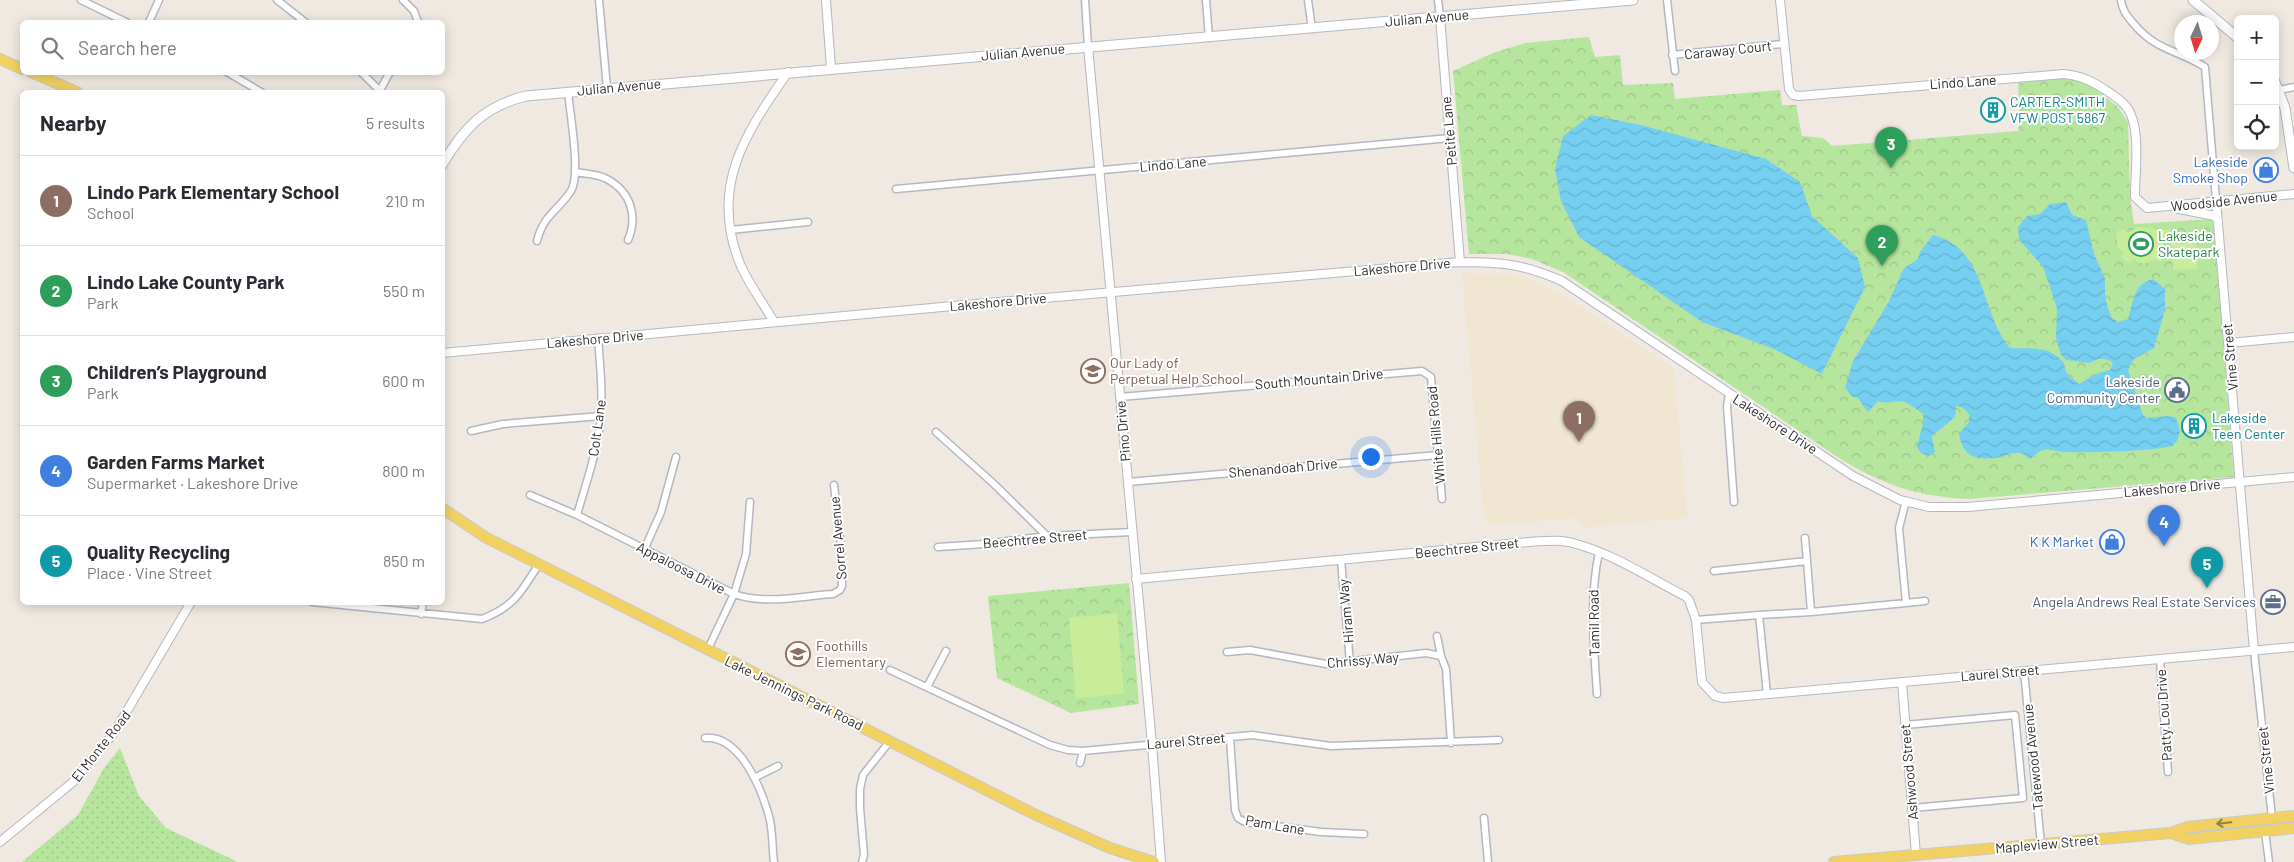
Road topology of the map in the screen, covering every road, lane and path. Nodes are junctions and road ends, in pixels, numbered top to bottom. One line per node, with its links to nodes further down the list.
1 (81, 0): 17 (street)
2 (159, 0): 18 (street)
3 (277, 0): 19 (street)
4 (403, 0): 20 (street)
5 (599, 0): 38 (street)
6 (826, 0): 29 (street)
7 (1085, 0): 25 (street, Pino Drive)
8 (1206, 0): 23 (street)
9 (1308, 0): 21 (street)
10 (1438, 0): 16 (street, Petite Lane)
11 (1633, 0): 16 (main road, Julian Avenue)
12 (1667, 0): 26 (street)
13 (1780, 0): 24 (street)
14 (2121, 0): 52 (street, Vine Street)
15 (2193, 0): 22 (main road)
16 (1440, 17): 21 (main road, Julian Avenue); 45 (street, Petite Lane)
17 (122, 20)
18 (150, 20)
19 (302, 20)
20 (418, 20)
21 (1312, 29): 23 (main road, Julian Avenue)
22 (2234, 35)
23 (1209, 38): 25 (main road, Julian Avenue)
24 (1783, 44): 26 (street, Caraway Court); 54 (street, Lindo Lane)
25 (1088, 46): 29 (main road, Julian Avenue); 48 (street, Pino Drive)
26 (1672, 55): 30 (street)
27 (0, 60): 28 (main road)
28 (20, 68)
29 (832, 68): 31 (main road, Julian Avenue)
30 (1675, 71)
31 (788, 72): 38 (main road, Julian Avenue); 57 (street)
32 (37, 75): 39 (main road)
33 (232, 75): 40 (street)
34 (364, 75): 41 (street)
35 (388, 75): 42 (street)
36 (2279, 86): 37 (street)
37 (2294, 87)
38 (607, 88): 43 (main road, Julian Avenue)
39 (73, 90)
40 (258, 90)
41 (377, 90)
42 (380, 90)
43 (568, 92): 46 (main road, Julian Avenue); 49 (street)
44 (2279, 92): 47 (main road)
45 (1450, 138): 48 (street, Lindo Lane); 60 (street, Petite Lane)
46 (445, 160)
47 (2294, 168)
48 (1098, 170): 50 (street, Lindo Lane); 61 (street, Pino Drive)
49 (576, 172): 58 (street); 59 (street)
50 (896, 189)
51 (2294, 194): 52 (street, Woodside Avenue)
52 (2216, 200): 53 (street, Woodside Avenue); 55 (street, Vine Street)
53 (2165, 207): 54 (street, Woodside Avenue); 55 (street)
54 (2154, 208)
55 (2218, 220): 65 (street, Vine Street)
56 (808, 222): 57 (street)
57 (731, 230): 62 (street)
58 (628, 240)
59 (537, 241)
60 (1460, 262): 61 (street, Lakeshore Drive); 68 (street, Lakeshore Drive)
61 (1110, 292): 62 (street, Lakeshore Drive); 69 (street, Pino Drive)
62 (774, 322): 64 (street, Lakeshore Drive)
63 (2294, 337): 65 (street)
64 (598, 338): 66 (street, Lakeshore Drive); 70 (street, Colt Lane)
65 (2229, 343): 77 (street, Vine Street)
66 (445, 353)
67 (1427, 374): 69 (street, South Mountain Drive); 73 (street, White Hills Road)
68 (1729, 394): 81 (street, Lakeshore Drive); 83 (street)
69 (1120, 397): 76 (street, Pino Drive)
70 (600, 416): 71 (street); 85 (street, Colt Lane)
71 (471, 431)
72 (936, 432): 87 (street)
73 (1438, 455): 76 (street, Shenandoah Drive); 80 (street, White Hills Road)
74 (676, 457): 90 (street)
75 (2294, 477): 77 (street, Lakeshore Drive)
76 (1128, 482): 86 (street, Pino Drive)
77 (2241, 482): 81 (street, Lakeshore Drive); 112 (street, Vine Street)
78 (834, 485): 97 (street, Sorrel Avenue)
79 (530, 495): 85 (street, Appaloosa Drive)
80 (1442, 499)
81 (1906, 501): 100 (street)
82 (750, 502): 98 (street)
83 (1734, 502)
84 (445, 510): 94 (main road, Lake Jennings Park Road)
85 (577, 515): 90 (street, Appaloosa Drive)
86 (1132, 532): 87 (street, Beechtree Street); 96 (street, Pino Drive)
87 (1047, 536): 89 (street, Beechtree Street)
88 (1805, 538): 93 (street)
89 (938, 547)
90 (644, 550): 98 (street, Appaloosa Drive)
91 (1599, 552): 92 (street, Beechtree Street); 107 (street, Beechtree Street); 122 (street, Tamil Road)
92 (1341, 560): 96 (street, Beechtree Street); 116 (street, Hiram Way)
93 (1807, 561): 95 (street); 104 (street)
94 (539, 564): 105 (street); 110 (main road, Lake Jennings Park Road)
95 (1714, 571)
96 (1136, 579): 130 (street, Pino Drive)
97 (840, 590): 98 (street, Appaloosa Drive)
98 (734, 594): 110 (street)
99 (1925, 601): 100 (street)
100 (1906, 603): 104 (street)
101 (189, 605): 144 (street, El Monte Road)
102 (339, 605): 105 (street)
103 (422, 605): 105 (street)
104 (1811, 612): 106 (street)
105 (421, 614)
106 (1759, 616): 107 (street); 123 (street)
107 (1696, 620): 121 (street, Beechtree Street)
108 (1438, 636): 114 (street)
109 (2294, 647): 112 (street, Laurel Street)
110 (707, 651): 128 (main road, Lake Jennings Park Road)
111 (946, 651): 120 (street)
112 (2254, 651): 115 (street, Laurel Street); 139 (street, Vine Street)
113 (1227, 652): 116 (street, Chrissy Way)
114 (1441, 656): 116 (street, Chrissy Way); 129 (street)
115 (2160, 659): 118 (street, Laurel Street); 134 (street, Patty Lou Drive)
116 (1350, 663)
117 (890, 670): 120 (street, Laurel Street)
118 (2024, 671): 119 (street, Laurel Street); 145 (street, Tatewood Avenue)
119 (1902, 682): 123 (street, Laurel Street); 124 (street, Ashwood Street)
120 (927, 687): 131 (street, Laurel Street)
121 (1709, 692): 123 (street, Laurel Street)
122 (1597, 694)
123 (1767, 694)
124 (1905, 725): 136 (street, Ashwood Street); 136 (street)
125 (705, 738): 135 (street)
126 (1230, 738): 129 (street, Laurel Street); 130 (street, Laurel Street); 143 (street, Pam Lane)
127 (1499, 740): 129 (street, Laurel Street)
128 (890, 741): 148 (street); 149 (main road, Lake Jennings Park Road)
129 (1451, 743)
130 (1152, 744): 131 (street, Laurel Street); 150 (street, Pino Drive)
131 (1083, 752): 132 (street)
132 (1080, 763)
133 (778, 766): 135 (street)
134 (2168, 772)
135 (754, 778): 147 (street)
136 (1912, 808): 146 (street, Ashwood Street)
137 (2294, 816): 139 (main road, Mapleview Street)
138 (1484, 818): 151 (street)
139 (2272, 818): 142 (main road, Mapleview Street, one-way to 142)
140 (2294, 828): 141 (main road, Mapleview Street)
141 (2264, 832): 142 (main road, Mapleview Street); 153 (street)
142 (2171, 833): 145 (main road, Mapleview Street)
143 (1364, 834)
144 (0, 842)
145 (2041, 844): 146 (main road, Mapleview Street)
146 (1916, 858): 152 (main road, Mapleview Street)
147 (774, 862)
148 (862, 862)
149 (1154, 862)
150 (1161, 862)
151 (1488, 862)
152 (1834, 862)
153 (2269, 862)

